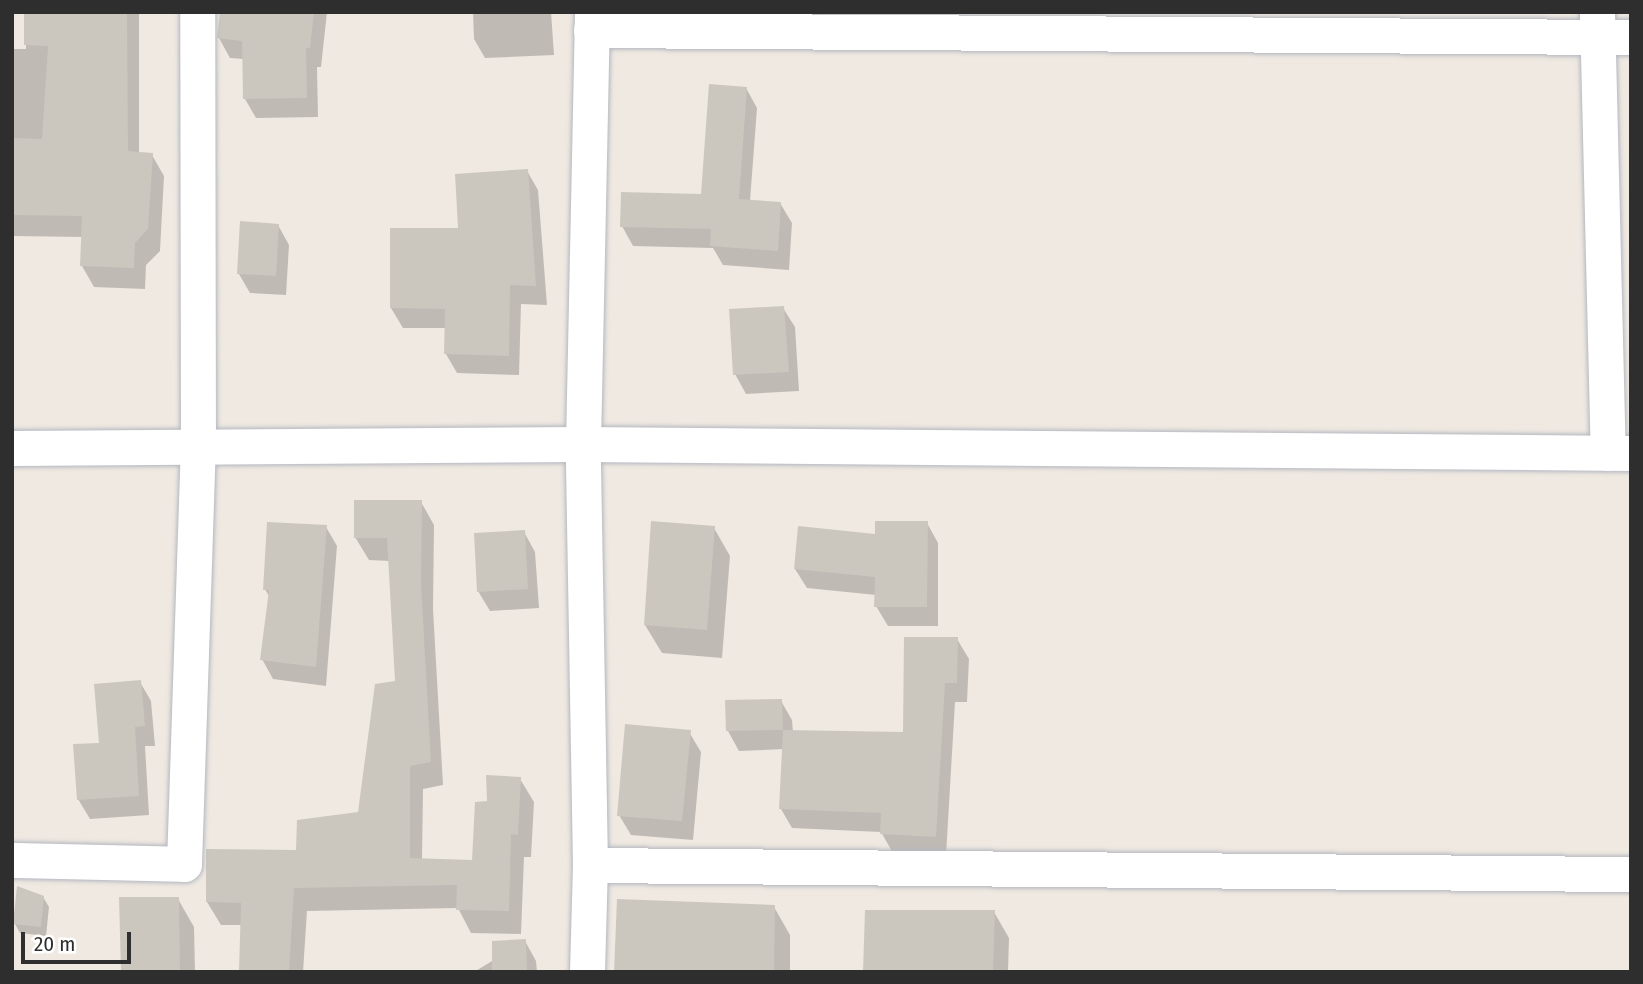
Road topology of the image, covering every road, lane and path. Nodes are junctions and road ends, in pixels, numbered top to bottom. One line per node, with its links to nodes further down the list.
1 (197, 12): 6 (street)
2 (591, 21): 3 (street); 4 (street)
3 (1609, 29): 7 (street)
4 (583, 444): 6 (street); 7 (street); 9 (street)
5 (12, 448): 6 (street)
6 (198, 449): 8 (street)
7 (1619, 453)
8 (12, 860)
9 (590, 864): 10 (street); 11 (street)
10 (1631, 873)
11 (587, 972)

